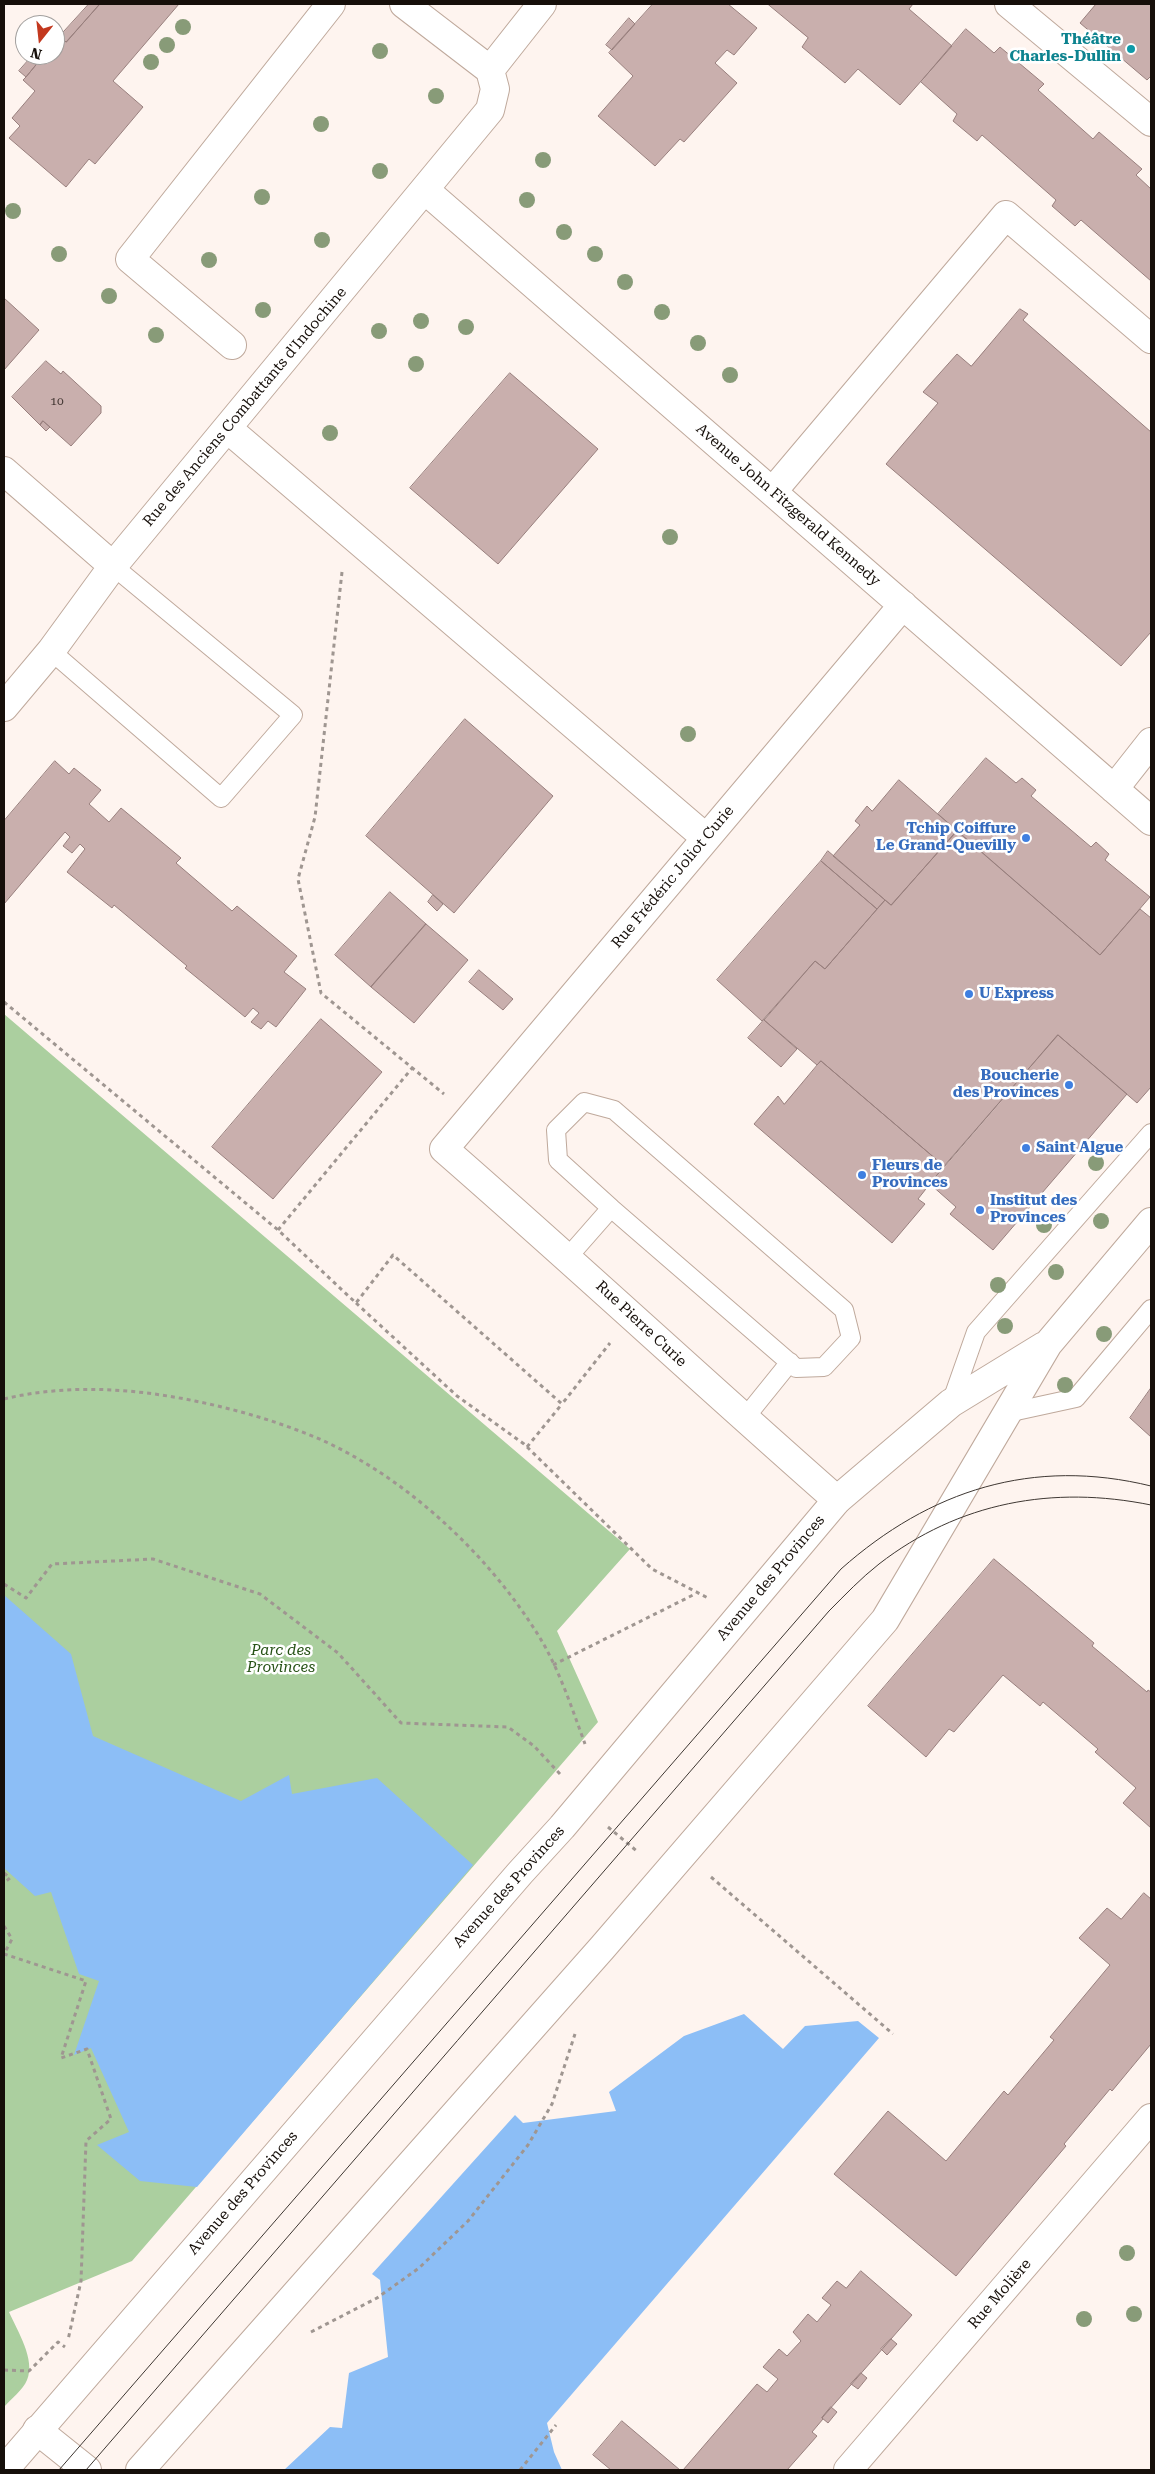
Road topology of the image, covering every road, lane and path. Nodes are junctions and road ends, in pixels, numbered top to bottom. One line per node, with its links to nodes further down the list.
1 (331, 4): 9 (street)
2 (404, 4): 5 (street)
3 (542, 4): 5 (street)
4 (1009, 4): 6 (street)
5 (490, 70): 7 (street, Rue des Anciens Combattants d'Indochine)
6 (1151, 122)
7 (426, 190): 10 (street, Rue des Anciens Combattants d'Indochine); 12 (street, Avenue John Fitzgerald Kennedy)
8 (1151, 339): 12 (street)
9 (232, 345)
10 (228, 429): 13 (street); 14 (street, Rue des Anciens Combattants d'Indochine)
11 (4, 471): 14 (street)
12 (772, 491): 15 (street, Avenue John Fitzgerald Kennedy)
13 (346, 530): 21 (street); 23 (path)
14 (113, 566): 16 (street, Rue des Anciens Combattants d'Indochine); 16 (lane)
15 (903, 605): 19 (street, Avenue John Fitzgerald Kennedy); 21 (street, Rue Frédéric Joliot Curie)
16 (51, 651): 17 (street, Rue des Anciens Combattants d'Indochine)
17 (4, 707)
18 (1151, 742): 19 (street)
19 (1114, 789): 20 (street, Avenue John Fitzgerald Kennedy)
20 (1151, 821)
21 (706, 838): 24 (street, Rue Frédéric Joliot Curie)
22 (4, 1002): 29 (path)
23 (413, 1068): 24 (path); 29 (path)
24 (471, 1116): 26 (street, Rue Frédéric Joliot Curie)
25 (1151, 1133): 37 (lane)
26 (444, 1149): 30 (street, Rue Pierre Curie)
27 (611, 1208): 30 (lane); 35 (lane); 35 (lane)
28 (1151, 1222): 34 (street, Avenue des Provinces)
29 (278, 1230): 31 (path)
30 (568, 1257): 33 (street, Rue Pierre Curie)
31 (356, 1303): 38 (path); 41 (path)
32 (1151, 1309): 39 (lane)
33 (631, 1315): 38 (path); 40 (street, Rue Pierre Curie)
34 (1048, 1344): 37 (street, Avenue des Provinces); 39 (street, Avenue des Provinces)
35 (790, 1362): 40 (lane)
36 (4, 1399): 44 (path)
37 (951, 1403): 42 (street, Avenue des Provinces)
38 (562, 1404): 41 (path)
39 (1007, 1413): 65 (street, Avenue des Provinces)
40 (744, 1419): 42 (street, Rue Pierre Curie)
41 (528, 1446): 44 (path)
42 (837, 1500): 62 (street, Avenue des Provinces)
43 (4, 1584): 47 (path)
44 (553, 1665): 45 (path)
45 (587, 1748)
46 (567, 1768): 47 (path)
47 (560, 1774): 48 (path)
48 (554, 1782)
49 (605, 1825): 50 (path)
50 (635, 1850)
51 (4, 1873): 53 (path)
52 (706, 1873): 56 (path)
53 (4, 1883)
54 (4, 1926): 55 (path)
55 (4, 1954): 60 (path)
56 (893, 2034)
57 (552, 2104): 59 (path)
58 (1151, 2118): 67 (street, Rue Molière)
59 (377, 2298)
60 (66, 2348)
61 (556, 2426): 66 (path)
62 (37, 2430): 63 (street, Avenue des Provinces); 64 (street)
63 (4, 2470)
64 (86, 2470)
65 (140, 2470)
66 (520, 2470)
67 (848, 2470)

